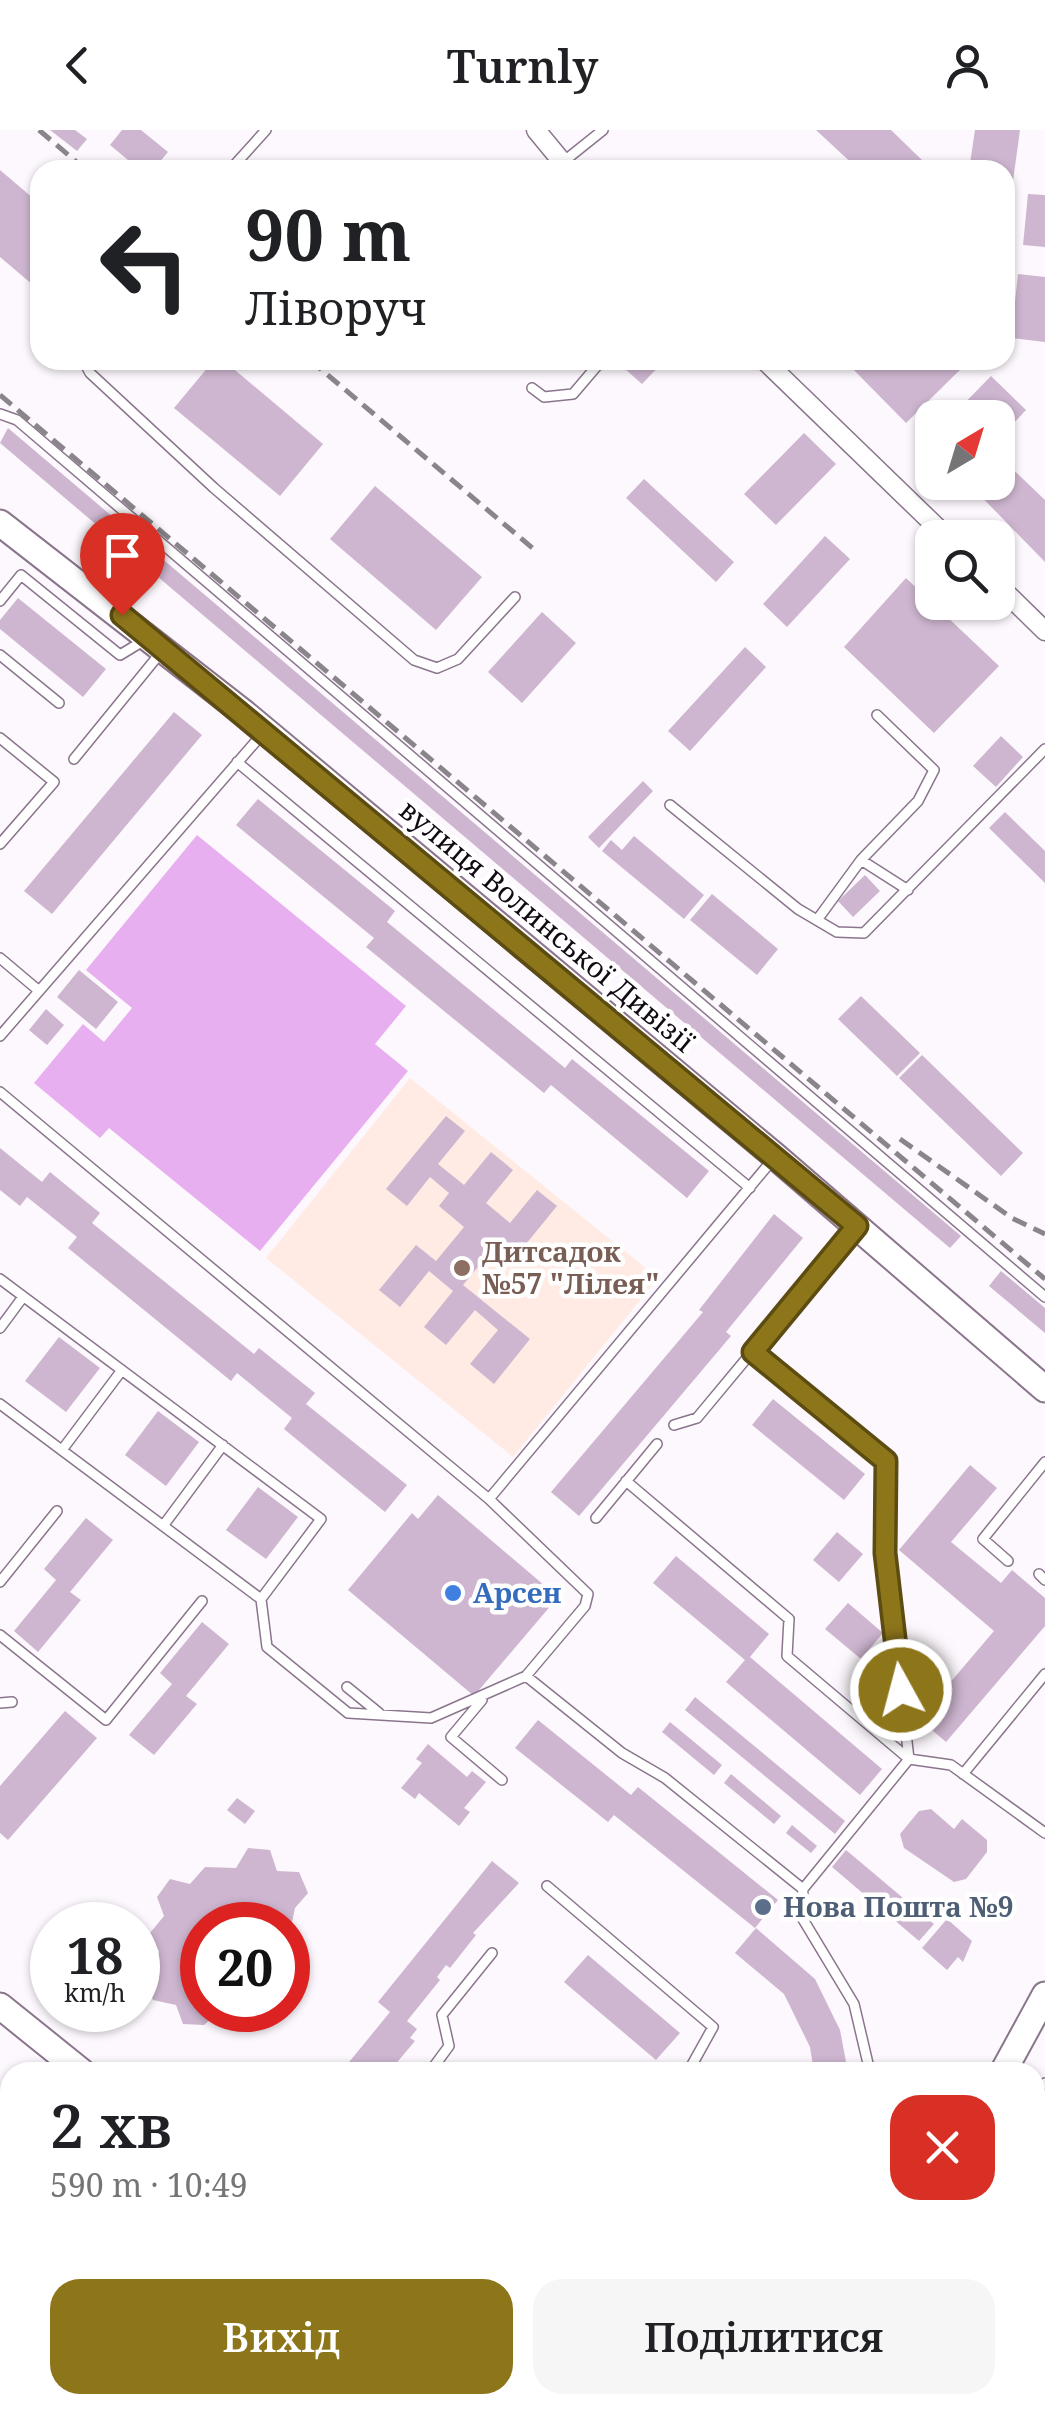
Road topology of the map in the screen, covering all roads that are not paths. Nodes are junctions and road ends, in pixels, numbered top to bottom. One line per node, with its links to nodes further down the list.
1 (266, 130): 4 (lane)
2 (536, 130): 5 (street)
3 (603, 130): 6 (lane)
4 (239, 160)
5 (561, 160)
6 (572, 160)
7 (89, 370): 14 (lane)
8 (593, 370): 10 (lane)
9 (774, 370): 12 (street)
10 (532, 388)
11 (0, 414): 41 (lane)
12 (929, 520)
13 (3, 530): 18 (street, вулиця Волинської Дивізії)
14 (515, 598)
15 (0, 601): 18 (lane)
16 (1015, 602): 17 (street)
17 (1045, 631)
18 (157, 643): 22 (street, вулиця Волинської Дивізії); 25 (lane)
19 (0, 654): 20 (lane)
20 (59, 703)
21 (878, 715): 29 (lane)
22 (265, 730): 26 (lane); 36 (street, вулиця Волинської Дивізії)
23 (0, 738): 28 (lane)
24 (1045, 749): 30 (lane)
25 (74, 758)
26 (237, 762): 33 (lane); 37 (lane)
27 (670, 806): 31 (lane)
28 (0, 844)
29 (861, 860): 30 (lane); 31 (lane)
30 (908, 890): 31 (lane)
31 (817, 920)
32 (0, 958): 33 (lane)
33 (38, 990): 34 (lane)
34 (0, 1036)
35 (0, 1092): 53 (lane)
36 (775, 1156): 37 (lane); 38 (street, вулиця Волинської Дивізії)
37 (750, 1188): 53 (lane)
38 (857, 1226): 43 (lane); 45 (street, вулиця Волинської Дивізії)
39 (0, 1279): 40 (lane)
40 (23, 1296): 42 (lane); 44 (lane)
41 (1045, 1298)
42 (0, 1328)
43 (753, 1352): 47 (lane); 69 (lane)
44 (122, 1370): 49 (lane); 50 (lane)
45 (1045, 1389)
46 (0, 1404): 50 (lane)
47 (674, 1425)
48 (657, 1444): 52 (lane)
49 (223, 1445): 56 (lane); 59 (lane)
50 (62, 1450): 56 (lane)
51 (1045, 1462): 57 (lane)
52 (626, 1481): 55 (lane); 69 (lane)
53 (489, 1499): 63 (lane)
54 (57, 1512): 58 (lane)
55 (596, 1518)
56 (163, 1526): 59 (lane)
57 (1008, 1561)
58 (0, 1582)
59 (261, 1599): 68 (lane)
60 (202, 1601): 61 (lane)
61 (0, 1635)
62 (1045, 1674): 70 (lane)
63 (526, 1676): 65 (lane); 74 (lane)
64 (347, 1687): 68 (lane)
65 (484, 1698): 68 (lane); 71 (lane)
66 (12, 1702): 67 (lane)
67 (0, 1703)
68 (381, 1715)
69 (909, 1759): 70 (lane); 74 (lane)
70 (963, 1774): 72 (lane)
71 (502, 1780)
72 (1045, 1833)
73 (546, 1886): 80 (lane)
74 (803, 1889): 81 (lane)
75 (492, 1953): 79 (lane)
76 (1045, 1995): 82 (street)
77 (0, 2006): 78 (street)
78 (70, 2062)
79 (438, 2062)
80 (694, 2062)
81 (868, 2062)
82 (1008, 2062)

